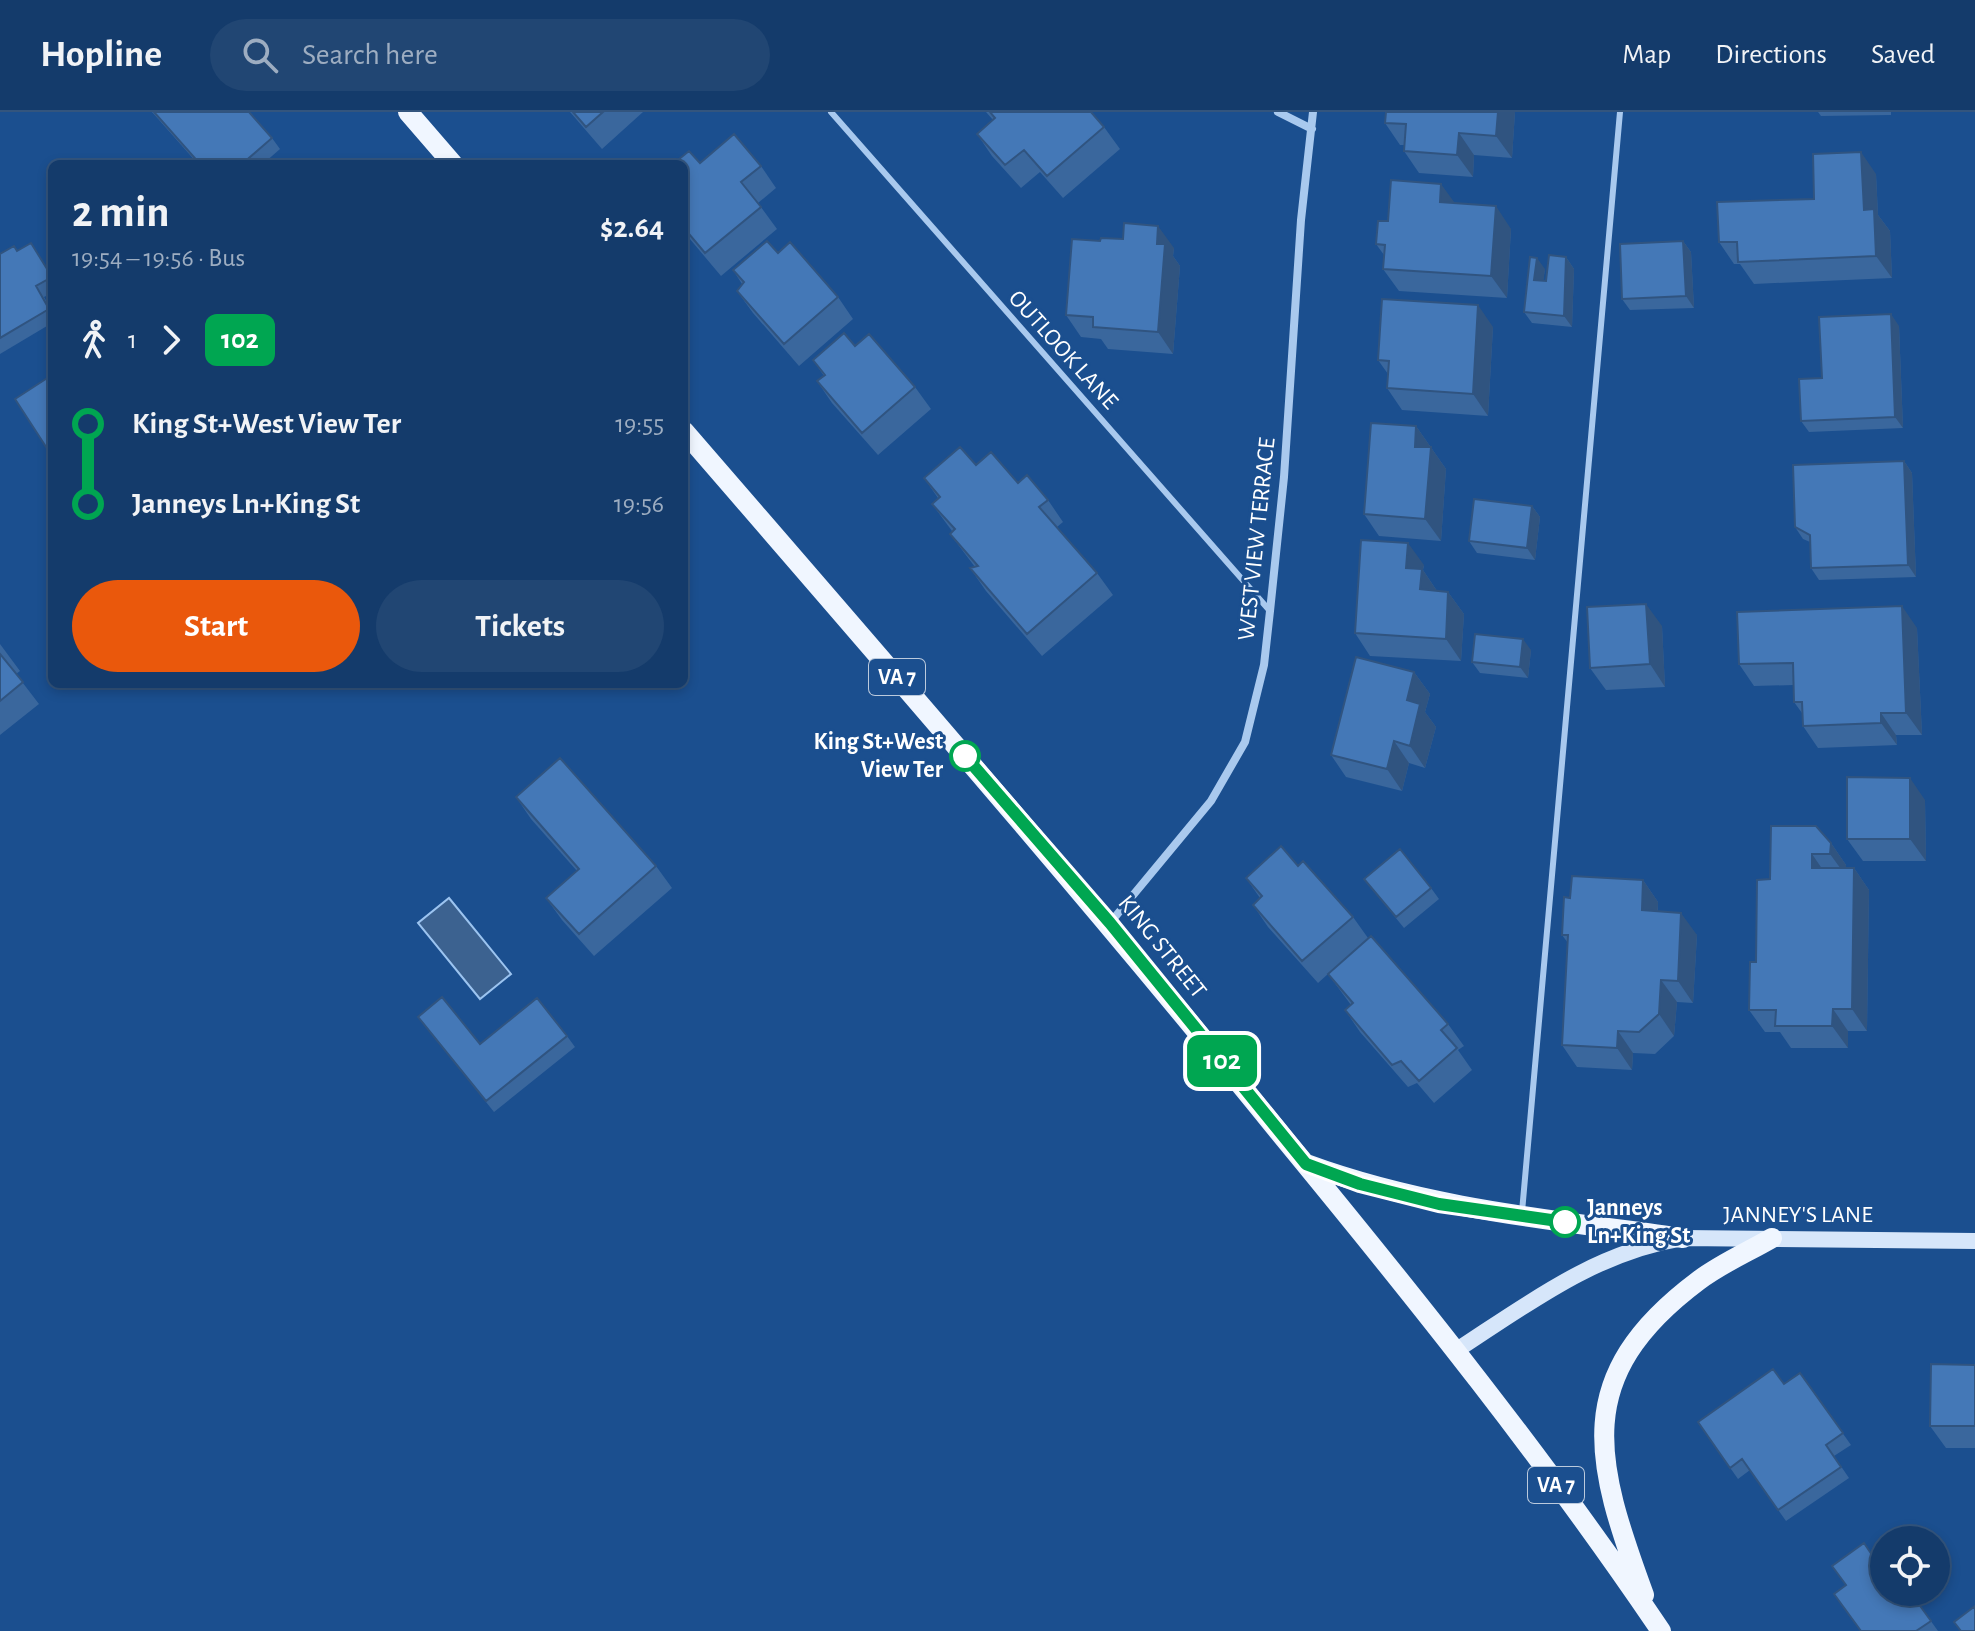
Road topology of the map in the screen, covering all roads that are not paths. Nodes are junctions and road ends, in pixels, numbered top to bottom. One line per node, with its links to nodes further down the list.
1 (408, 112): 7 (main road)
2 (831, 112): 9 (lane, OUTLOOK LANE)
3 (1278, 112): 6 (street)
4 (1313, 112): 6 (street, WEST VIEW TERRACE)
5 (1620, 112): 12 (lane)
6 (1312, 129): 9 (street, WEST VIEW TERRACE)
7 (450, 160)
8 (688, 436): 10 (main road, KING STREET / VA 7)
9 (1270, 611): 10 (street, WEST VIEW TERRACE)
10 (1110, 923): 11 (main road, KING STREET / VA 7)
11 (1306, 1164): 12 (main road); 16 (main road, KING STREET / VA 7)
12 (1522, 1215): 13 (main road)
13 (1683, 1238): 14 (main road, JANNEY'S LANE); 16 (main road, JANNEY'S LANE)
14 (1772, 1238): 15 (main road, JANNEY'S LANE); 17 (main road)
15 (1975, 1241)
16 (1457, 1350): 17 (main road, KING STREET / VA 7)
17 (1658, 1626)

